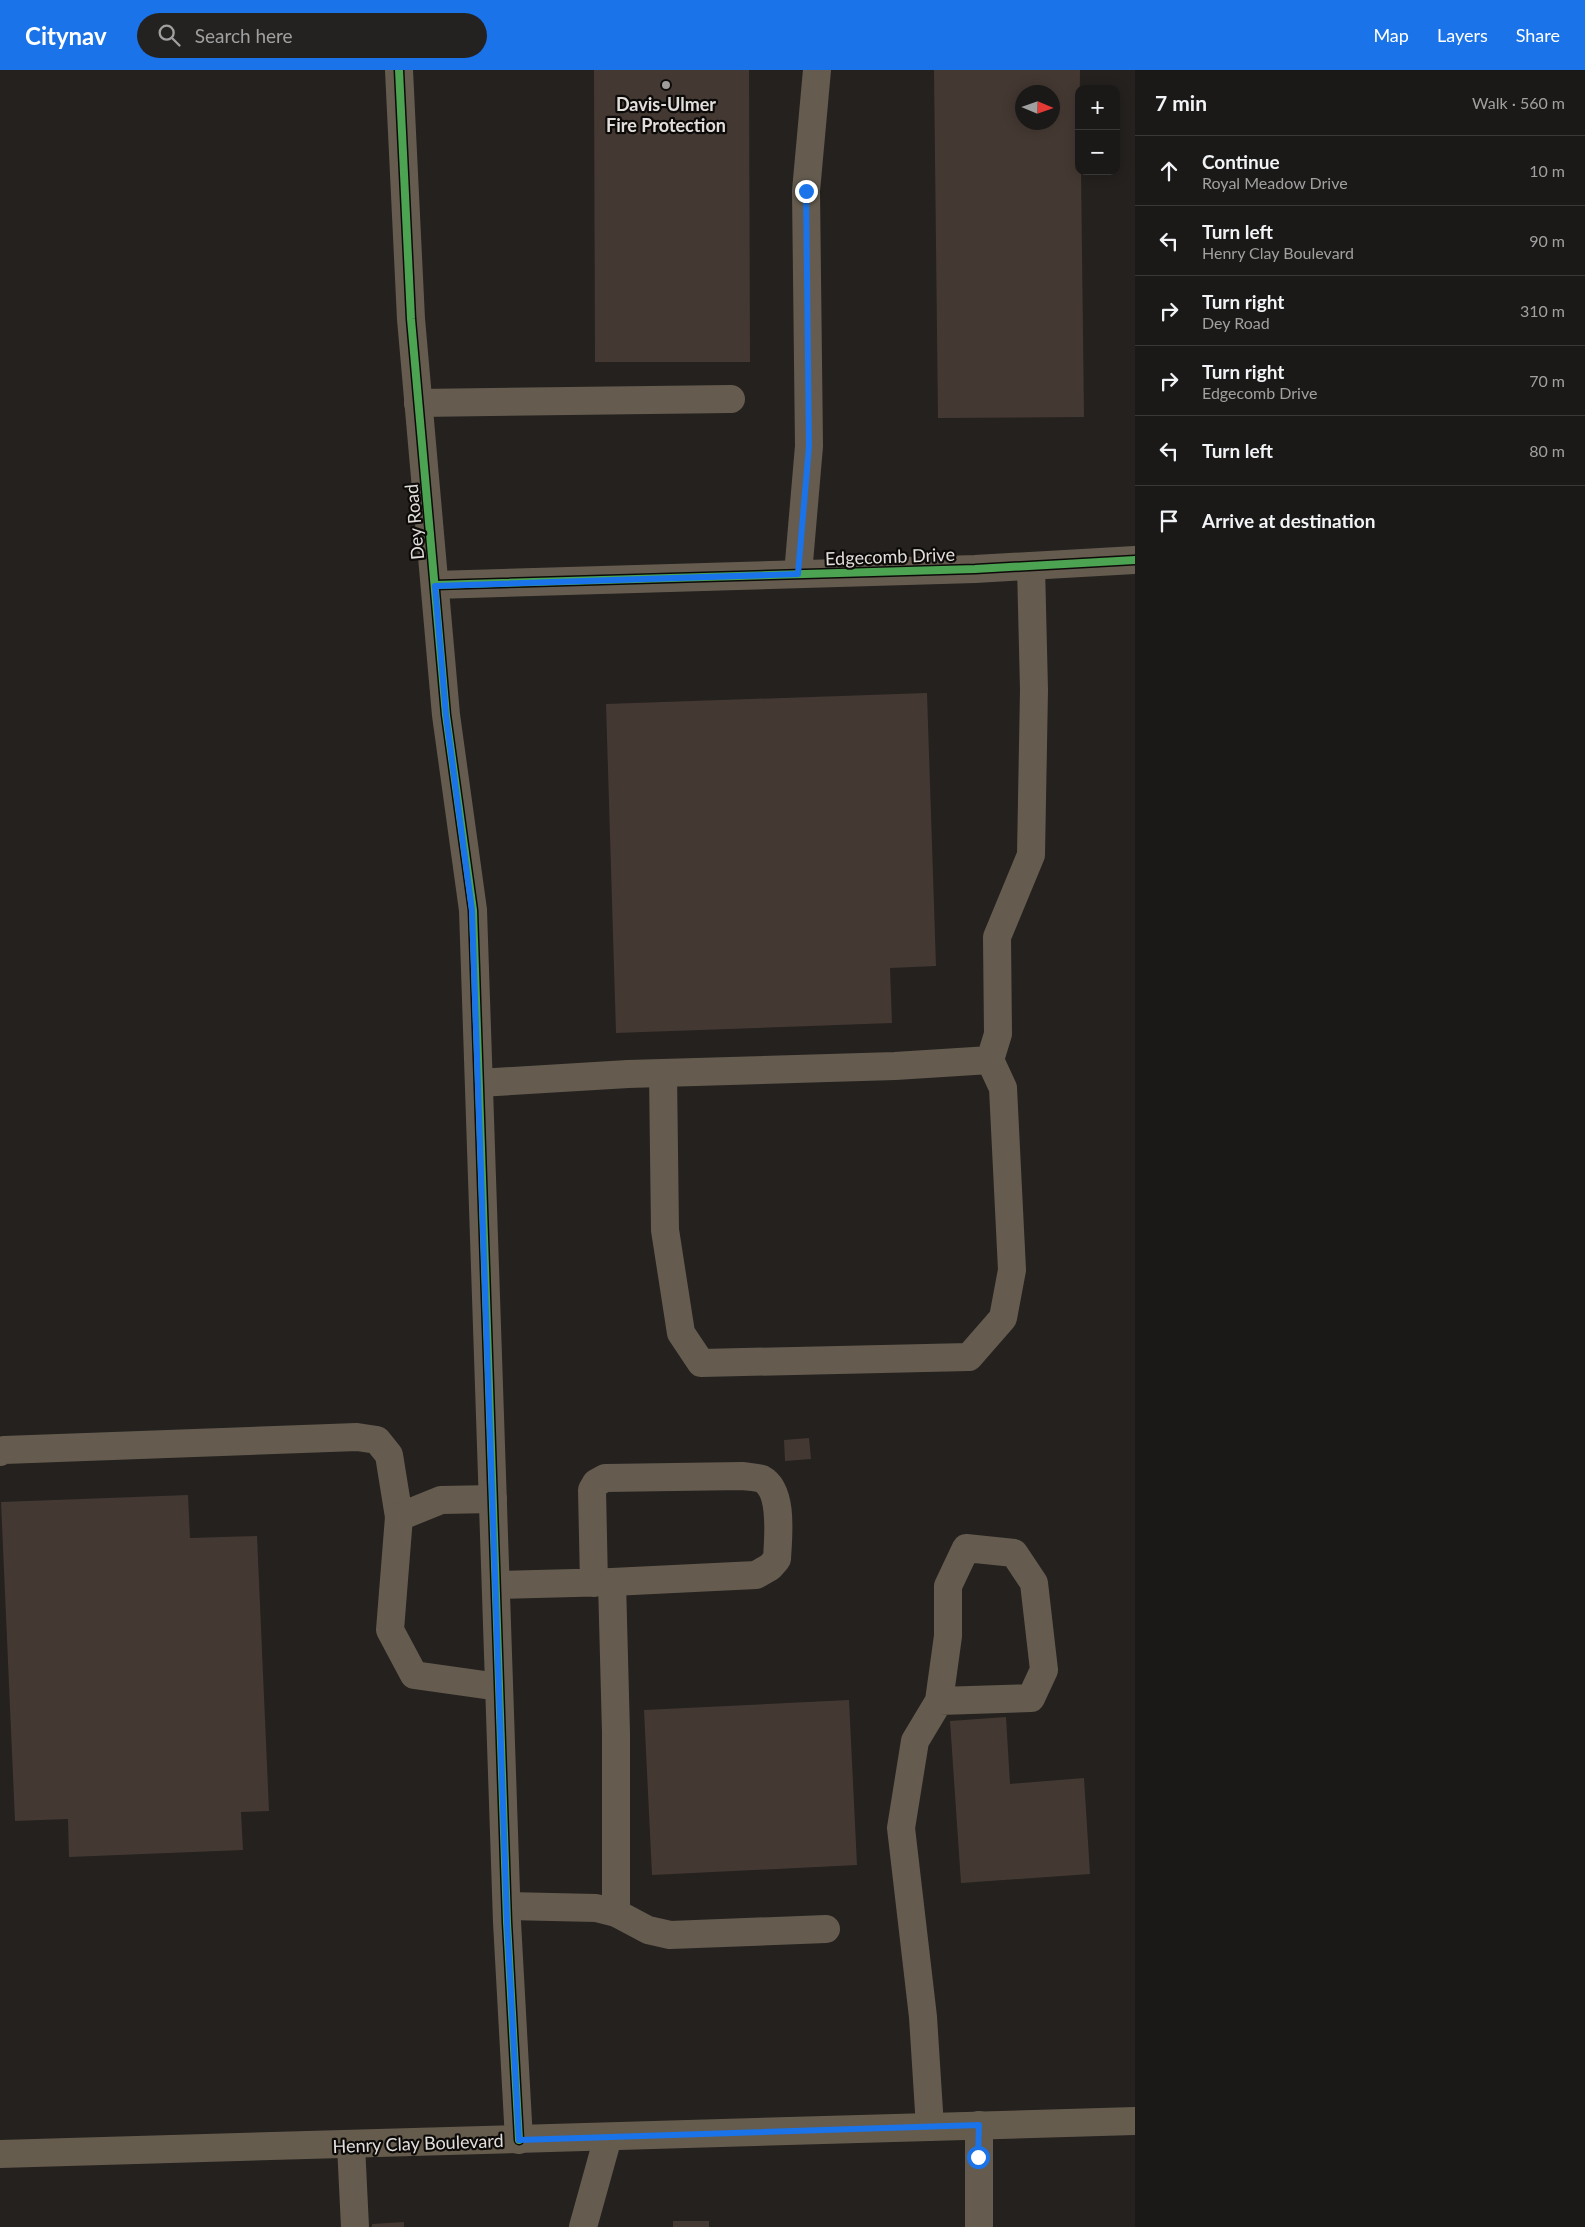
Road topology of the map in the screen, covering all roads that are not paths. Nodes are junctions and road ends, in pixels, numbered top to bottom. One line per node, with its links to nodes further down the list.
1 (399, 70): 4 (street, Dey Road)
2 (816, 70): 7 (street)
3 (732, 399): 4 (street)
4 (418, 403): 8 (street, Dey Road)
5 (1135, 560): 6 (street, Edgecomb Drive)
6 (1031, 566): 7 (street, Edgecomb Drive); 9 (street)
7 (798, 574): 8 (street, Edgecomb Drive)
8 (435, 586): 11 (street, Dey Road)
9 (990, 1060): 10 (street); 10 (street)
10 (663, 1072): 11 (street)
11 (479, 1084): 13 (street, Dey Road)
12 (0, 1452): 14 (street)
13 (493, 1500): 14 (street); 16 (street, Dey Road)
14 (399, 1517): 17 (street)
15 (603, 1582): 15 (street); 16 (street); 20 (street)
16 (496, 1585): 17 (street, Dey Road)
17 (499, 1687): 19 (street, Dey Road)
18 (939, 1701): 18 (street); 24 (street)
19 (507, 1906): 20 (street); 26 (street, Dey Road)
20 (616, 1913): 21 (street)
21 (826, 1929)
22 (1135, 2121): 23 (main road, Henry Clay Boulevard)
23 (979, 2125): 24 (main road, Henry Clay Boulevard); 31 (street)
24 (930, 2127): 25 (main road, Henry Clay Boulevard)
25 (608, 2137): 26 (main road, Henry Clay Boulevard); 30 (street)
26 (519, 2140): 27 (main road, Henry Clay Boulevard)
27 (351, 2144): 28 (main road, Henry Clay Boulevard); 29 (street)
28 (0, 2154)
29 (355, 2227)
30 (583, 2227)
31 (979, 2227)

